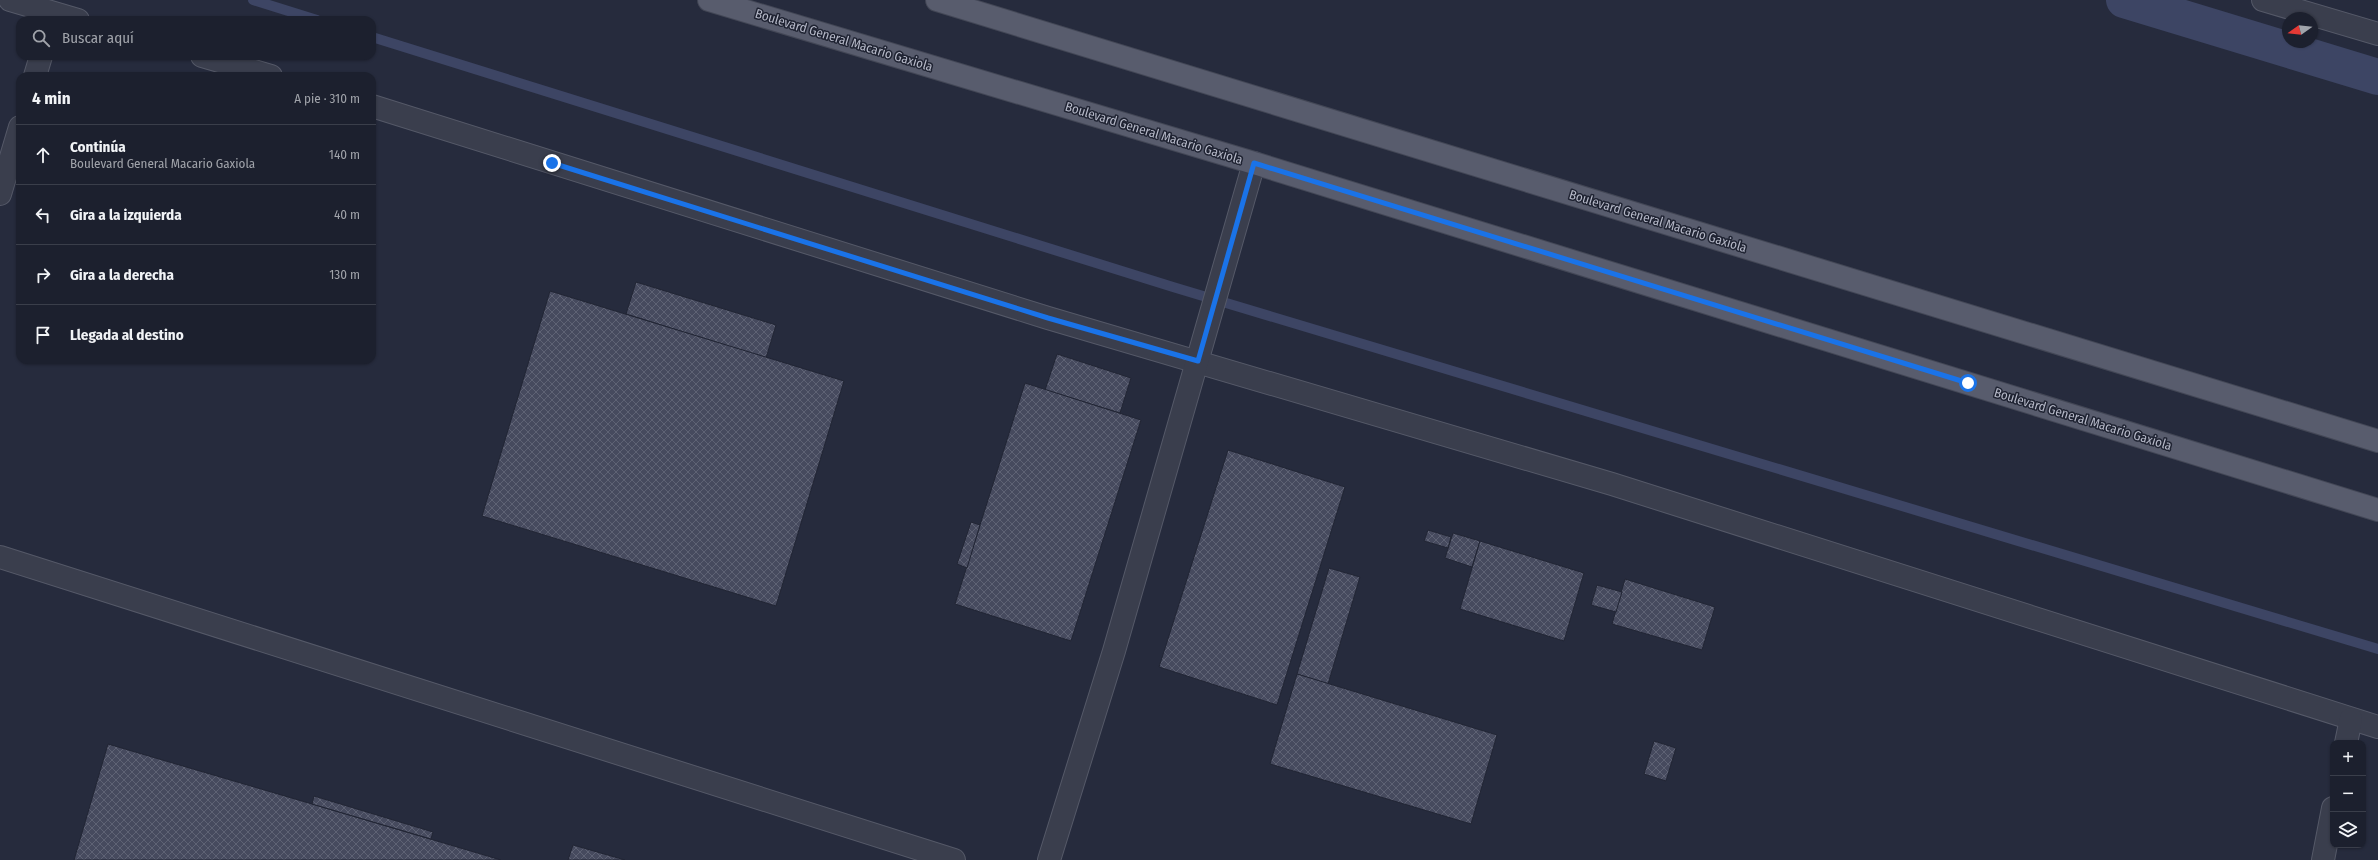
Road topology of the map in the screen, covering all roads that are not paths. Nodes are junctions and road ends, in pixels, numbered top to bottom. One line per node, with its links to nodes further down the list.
1 (10, 0): 5 (street)
2 (709, 0): 14 (main road, Boulevard General Macario Gaxiola)
3 (938, 0): 17 (main road, Boulevard General Macario Gaxiola)
4 (2263, 0): 7 (street)
5 (54, 11): 6 (street)
6 (67, 16)
7 (2378, 34)
8 (40, 60): 10 (street)
9 (216, 60): 11 (street)
10 (36, 72)
11 (257, 72)
12 (376, 107): 16 (street)
13 (16, 140): 15 (street)
14 (1254, 163): 16 (street); 18 (main road, Boulevard General Macario Gaxiola)
15 (0, 194)
16 (1198, 361): 20 (street); 25 (street)
17 (2378, 441)
18 (2378, 510)
19 (0, 556): 24 (street)
20 (2351, 719): 21 (street); 22 (street)
21 (2378, 727)
22 (2347, 740)
23 (2332, 812): 26 (street)
24 (954, 860)
25 (1049, 860)
26 (2323, 860)

